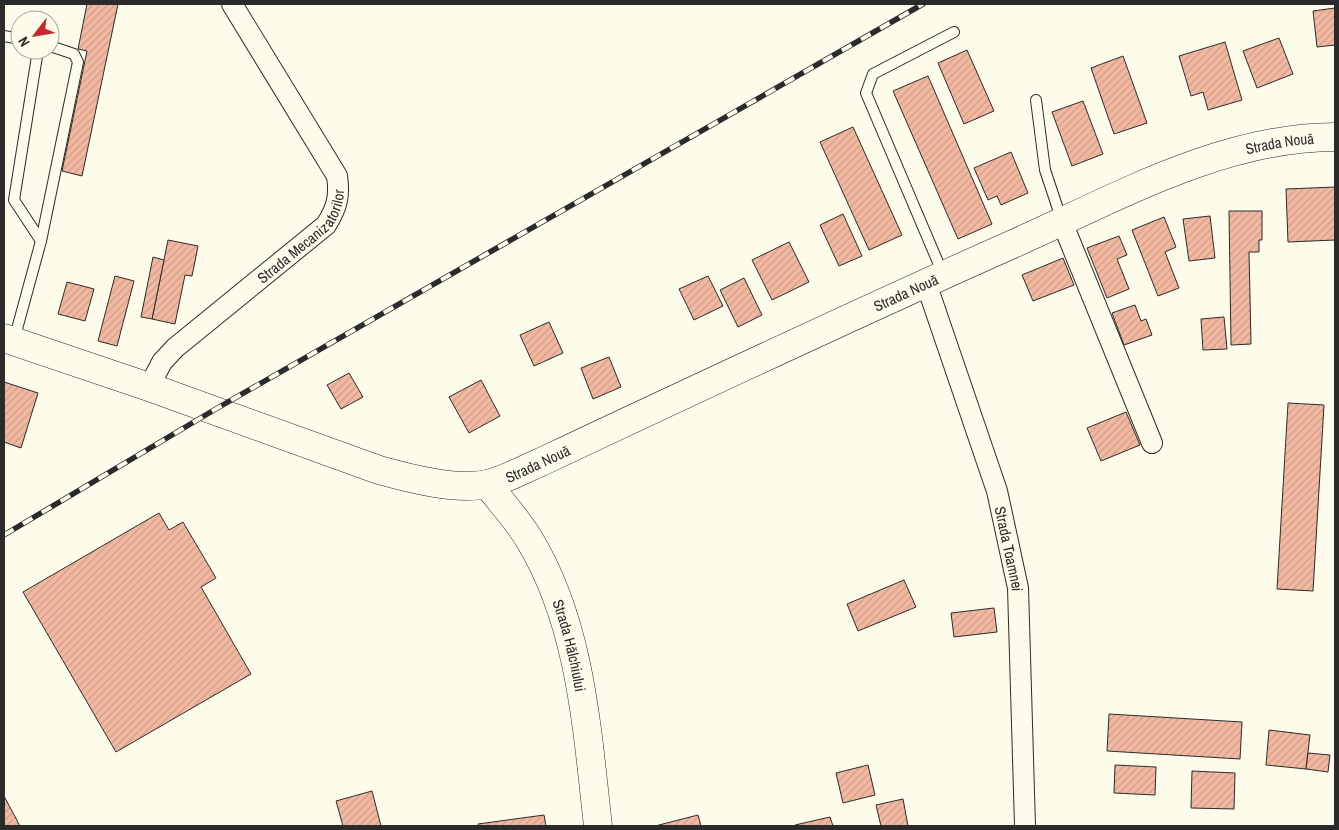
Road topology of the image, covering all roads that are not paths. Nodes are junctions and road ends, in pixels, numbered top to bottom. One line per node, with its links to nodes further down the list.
1 (232, 4): 11 (street, Strada Mecanizatorilor)
2 (954, 32): 9 (lane)
3 (60, 49): 8 (lane)
4 (36, 60): 8 (lane)
5 (1036, 100): 7 (lane)
6 (1335, 137): 7 (main road, Strada Nouă)
7 (1062, 222): 9 (main road, Strada Nouă); 12 (street)
8 (41, 240): 10 (lane)
9 (934, 279): 13 (main road, Strada Nouă); 15 (street, Strada Toamnei)
10 (9, 339): 11 (main road)
11 (149, 387): 13 (main road)
12 (1152, 443)
13 (487, 484): 14 (main road, Strada Hălchiului)
14 (598, 826)
15 (1025, 826)

